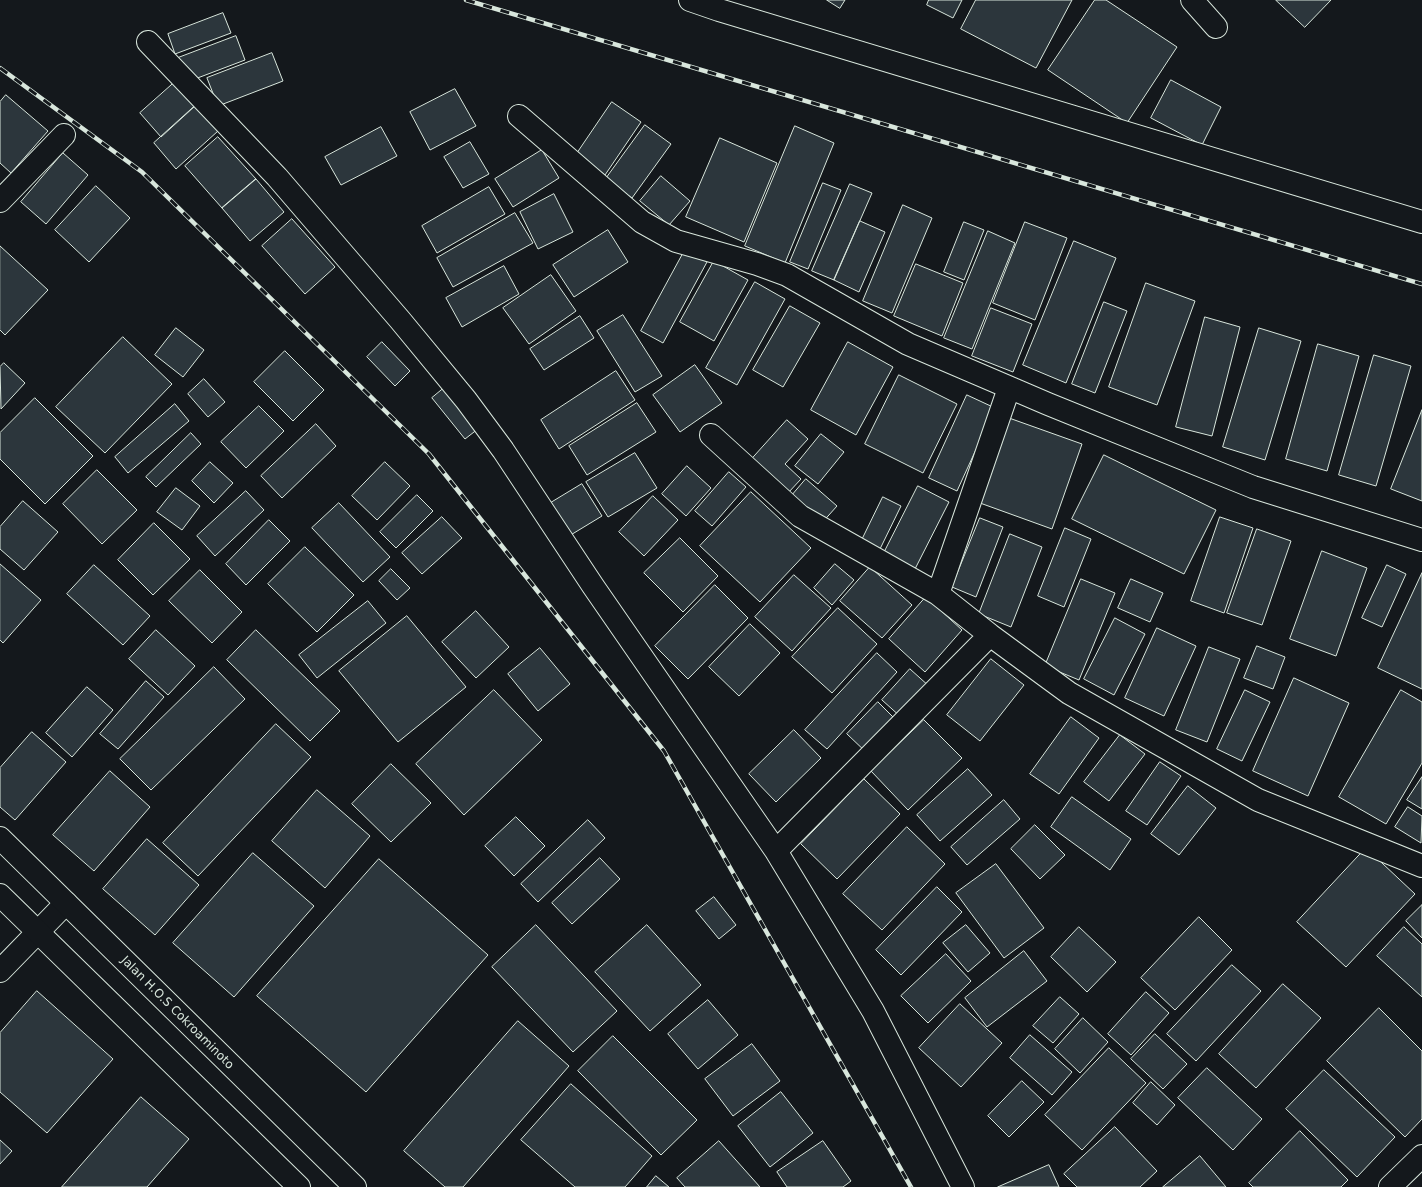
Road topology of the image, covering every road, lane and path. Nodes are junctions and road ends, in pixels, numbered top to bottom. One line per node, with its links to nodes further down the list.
1 (690, 0): 8 (street)
2 (1192, 0): 3 (street)
3 (1216, 27)
4 (148, 42): 15 (street)
5 (519, 116): 9 (street)
6 (64, 135): 7 (street)
7 (3, 192)
8 (1422, 222)
9 (1009, 388): 11 (street); 12 (street)
10 (711, 435): 12 (street)
11 (1422, 540)
12 (938, 594): 13 (street)
13 (990, 635): 15 (street); 16 (street)
14 (0, 838): 18 (street, Jalan H.O.S Cokroaminoto)
15 (776, 851): 24 (street)
16 (1422, 866)
17 (0, 895): 19 (street)
18 (66, 903): 19 (street); 23 (street, Jalan H.O.S Cokroaminoto)
19 (38, 931): 20 (street); 22 (street)
20 (0, 971)
21 (1422, 1156): 25 (street)
22 (299, 1187)
23 (355, 1187)
24 (963, 1187)
25 (1390, 1187)

